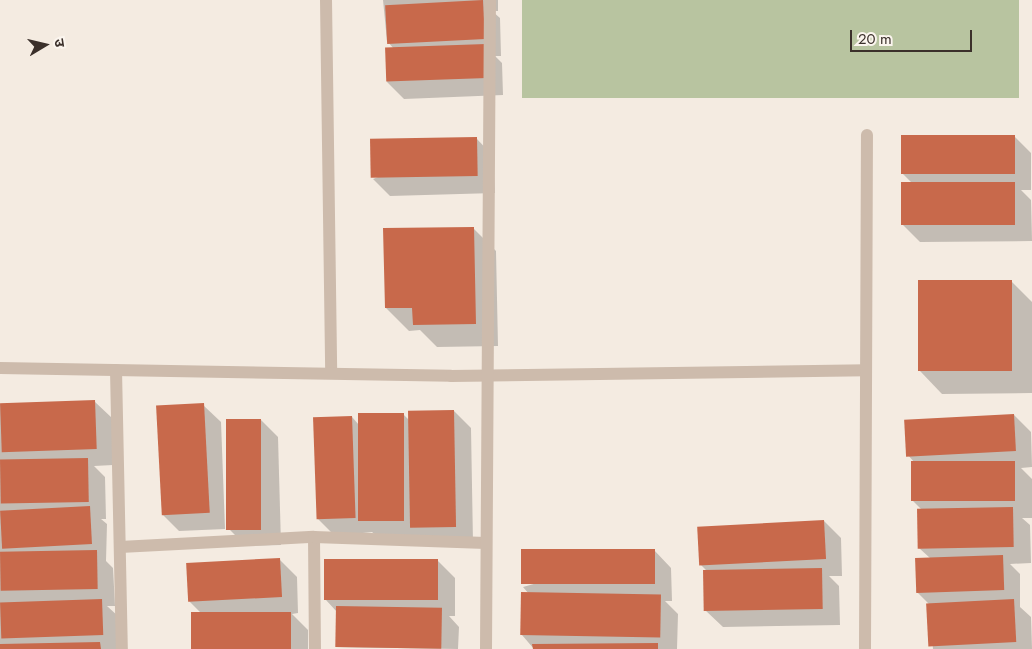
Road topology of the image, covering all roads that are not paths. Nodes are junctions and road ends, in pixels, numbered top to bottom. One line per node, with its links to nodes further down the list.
1 (326, 0): 7 (street)
2 (490, 0): 8 (street)
3 (867, 135): 6 (street)
4 (0, 368): 5 (street)
5 (116, 370): 7 (street); 11 (street)
6 (866, 370): 8 (street); 15 (street)
7 (331, 374): 8 (street)
8 (486, 374): 10 (street)
9 (314, 537): 10 (street); 11 (street); 13 (street)
10 (486, 543): 14 (street)
11 (120, 547): 12 (street)
12 (122, 649)
13 (316, 649)
14 (486, 649)
15 (865, 649)

